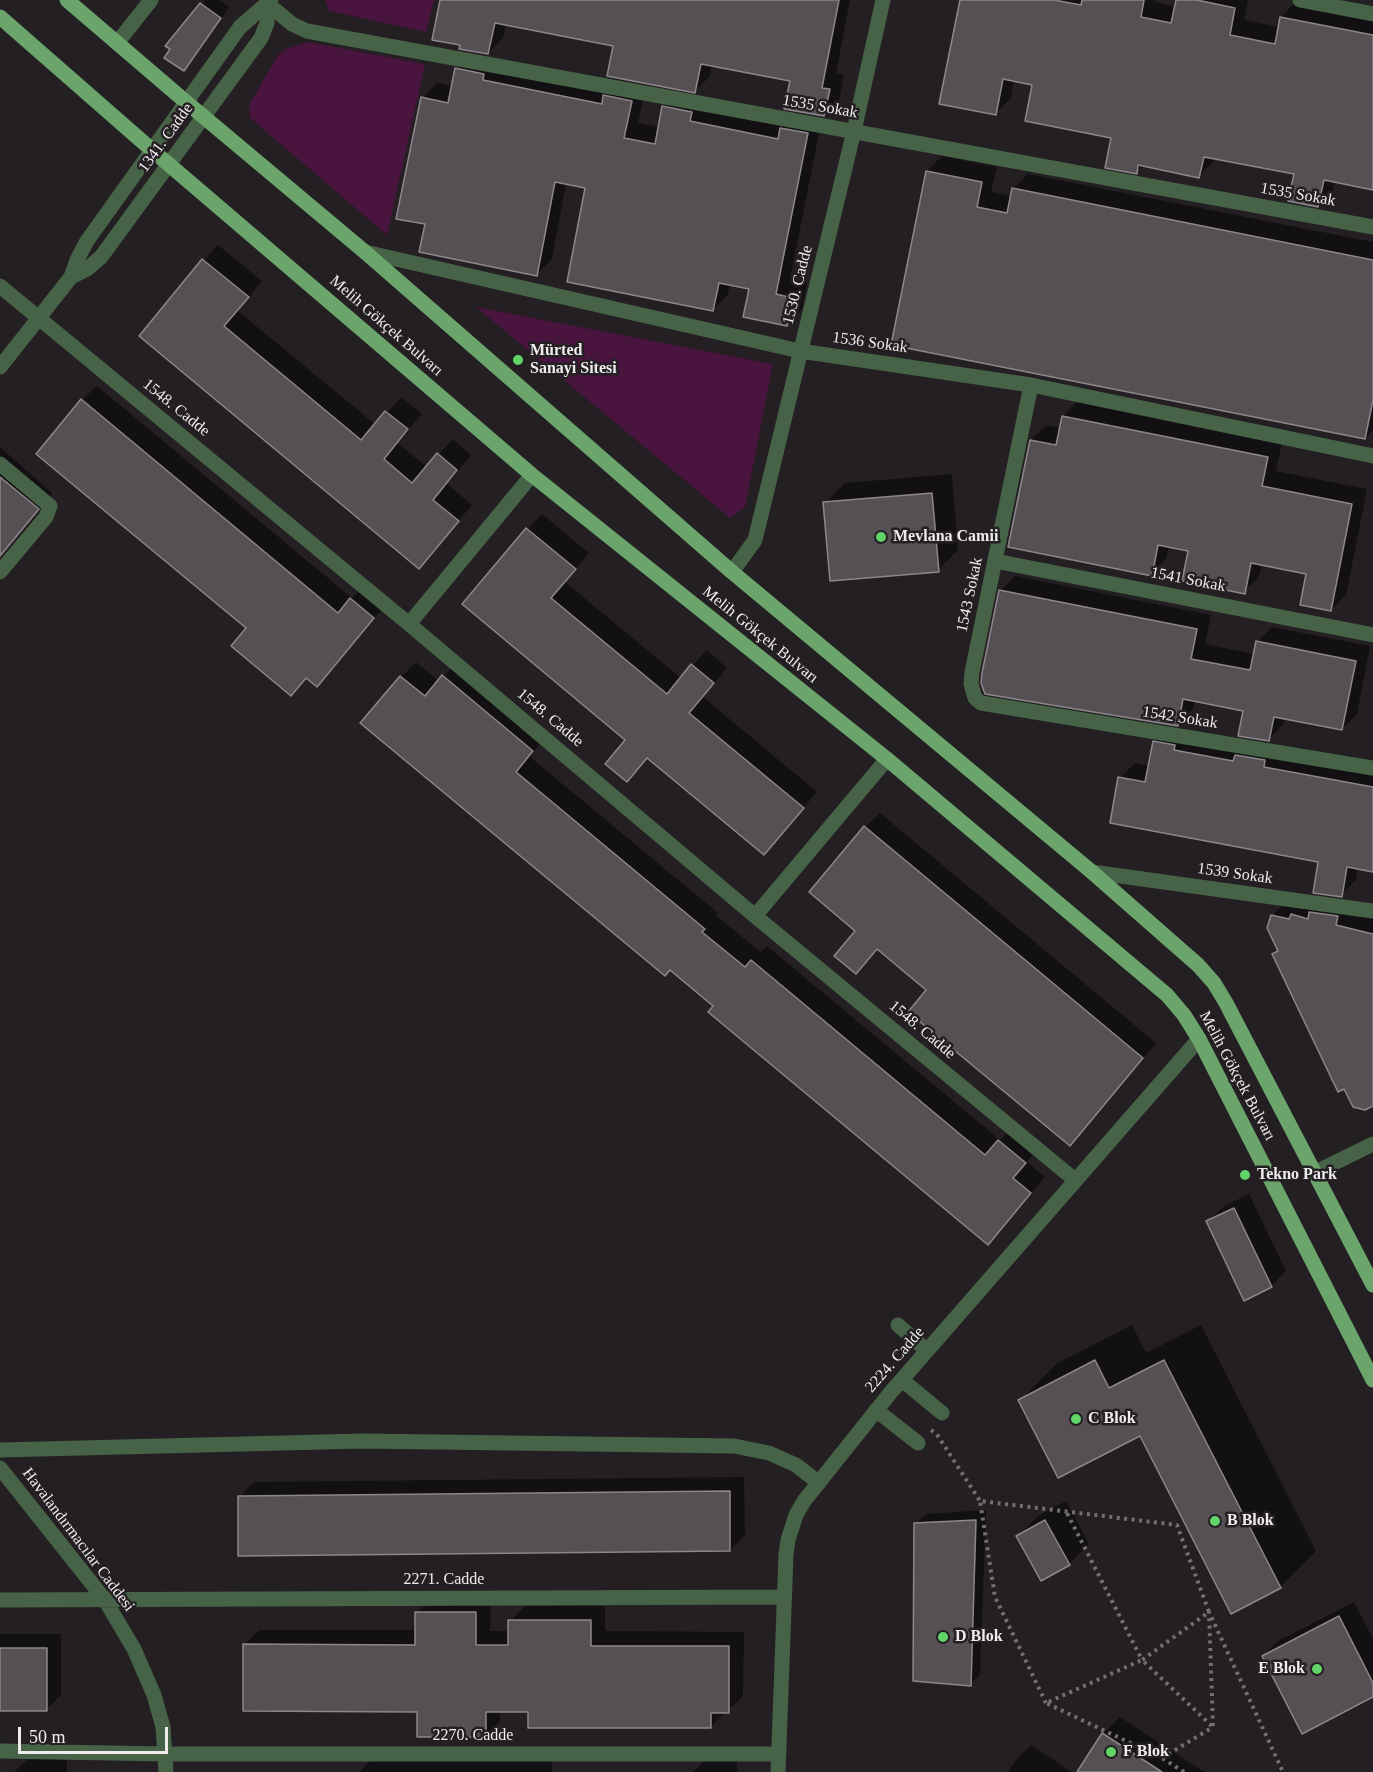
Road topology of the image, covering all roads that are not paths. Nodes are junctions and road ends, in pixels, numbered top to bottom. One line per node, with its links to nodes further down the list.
1 (68, 0): 8 (main road, Melih Gökçek Bulvarı)
2 (151, 0): 8 (street)
3 (883, 0): 11 (street, 1530. Cadde)
4 (1300, 0): 6 (street)
5 (270, 2): 9 (street, 1341. Cadde); 10 (street, 1341. Cadde); 11 (street, 1535 Sokak)
6 (1373, 14)
7 (0, 17): 12 (main road, Melih Gökçek Bulvarı)
8 (117, 43): 9 (main road, Melih Gökçek Bulvarı)
9 (186, 102): 10 (main road, Melih Gökçek Bulvarı); 12 (street, 1341. Cadde)
10 (204, 117): 13 (street, 1341. Cadde); 15 (main road, Melih Gökçek Bulvarı)
11 (854, 131): 14 (street, 1535 Sokak); 19 (street, 1530. Cadde)
12 (152, 150): 13 (main road, Melih Gökçek Bulvarı); 16 (street, 1341. Cadde)
13 (169, 165): 16 (street, 1341. Cadde); 24 (main road, Melih Gökçek Bulvarı)
14 (1373, 227)
15 (365, 252): 19 (street, 1536 Sokak); 27 (main road, Melih Gökçek Bulvarı)
16 (71, 277): 18 (street, 1341. Cadde)
17 (0, 286): 18 (street, 1548. Cadde)
18 (39, 318): 20 (street, 1341. Cadde); 28 (street, 1548. Cadde)
19 (800, 351): 21 (street, 1536 Sokak); 27 (street, 1530. Cadde)
20 (0, 367)
21 (1031, 385): 22 (street, 1536 Sokak); 25 (street, 1543 Sokak)
22 (1373, 456)
23 (0, 464): 26 (street)
24 (532, 475): 28 (street); 31 (main road, Melih Gökçek Bulvarı)
25 (995, 561): 29 (street, 1541 Sokak); 30 (street, 1543 Sokak)
26 (0, 572)
27 (732, 572): 33 (main road, Melih Gökçek Bulvarı)
28 (409, 624): 35 (street, 1548. Cadde)
29 (1373, 635)
30 (981, 703): 32 (street, 1542 Sokak)
31 (887, 759): 35 (street); 36 (main road, Melih Gökçek Bulvarı)
32 (1373, 768)
33 (1092, 872): 34 (street, 1539 Sokak); 38 (main road, Melih Gökçek Bulvarı)
34 (1373, 911)
35 (755, 916): 39 (street, 1548. Cadde)
36 (1199, 1039): 39 (street, 2224. Cadde); 44 (main road, Melih Gökçek Bulvarı)
37 (1373, 1144): 38 (street)
38 (1314, 1173): 40 (main road, Melih Gökçek Bulvarı)
39 (1075, 1180): 42 (street, 2224. Cadde)
40 (1373, 1285)
41 (898, 1325): 42 (street)
42 (927, 1351): 43 (street, 2224. Cadde)
43 (902, 1380): 45 (street, 2224. Cadde); 46 (street)
44 (1373, 1380)
45 (876, 1410): 47 (street); 50 (street, 2224. Cadde)
46 (942, 1413)
47 (918, 1443)
48 (0, 1450): 50 (street)
49 (0, 1468): 53 (street, Havalandırmacılar Caddesi)
50 (819, 1483): 51 (street, 2224. Cadde)
51 (784, 1597): 53 (street, 2271. Cadde); 56 (street, 2224. Cadde)
52 (0, 1600): 53 (street, 2271. Cadde)
53 (105, 1600): 55 (street, Havalandırmacılar Caddesi)
54 (0, 1751): 55 (street, 2270. Cadde)
55 (166, 1754): 56 (street, 2270. Cadde); 57 (street, Havalandırmacılar Caddesi)
56 (779, 1754): 58 (street, 2224. Cadde)
57 (166, 1772)
58 (778, 1772)

